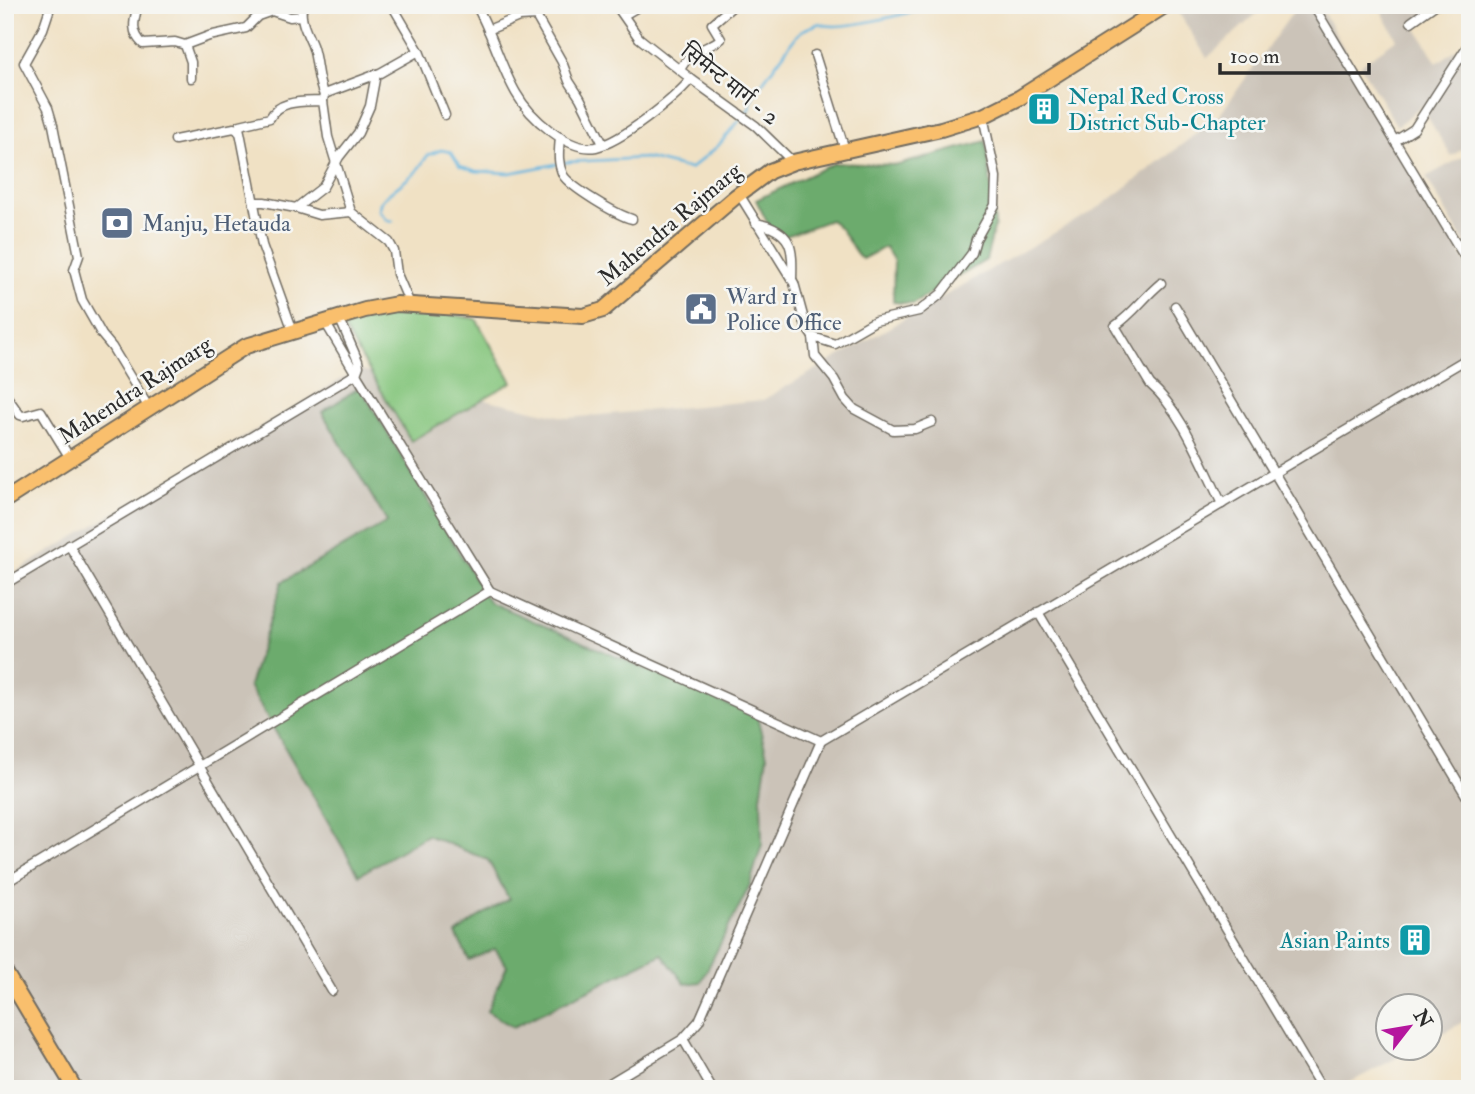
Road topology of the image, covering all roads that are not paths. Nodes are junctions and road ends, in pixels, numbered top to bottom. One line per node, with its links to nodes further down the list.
1 (51, 5): 54 (street)
2 (138, 5): 19 (street)
3 (306, 5): 14 (street)
4 (392, 5): 20 (street)
5 (476, 5): 17 (street)
6 (551, 5): 15 (street)
7 (616, 5): 13 (street, सिमेन्ट मार्ग - 2)
8 (641, 5): 13 (street)
9 (734, 5): 22 (street)
10 (1166, 5): 28 (highway, Mahendra Rajmarg)
11 (1312, 5): 32 (street)
12 (1435, 5): 16 (street)
13 (624, 15): 22 (street, सिमेन्ट मार्ग - 2)
14 (301, 16): 19 (street); 26 (street)
15 (536, 16): 17 (street); 33 (street)
16 (1412, 22)
17 (488, 30): 30 (street)
18 (1470, 42): 32 (street)
19 (185, 45): 24 (street)
20 (419, 51): 23 (street); 27 (street)
21 (815, 55): 34 (street)
22 (680, 70): 25 (street, सिमेन्ट मार्ग - 2)
23 (376, 74): 26 (street); 36 (street)
24 (191, 78)
25 (691, 79): 33 (street); 35 (street, सिमेन्ट मार्ग - 2)
26 (323, 98): 29 (street); 36 (street)
27 (445, 115)
28 (983, 116): 34 (highway, Mahendra Rajmarg); 50 (street)
29 (239, 132): 31 (street); 38 (street)
30 (560, 137): 33 (street); 41 (street)
31 (174, 140)
32 (1395, 141): 43 (street)
33 (603, 144)
34 (845, 150): 35 (highway, Mahendra Rajmarg)
35 (793, 162): 37 (highway, Mahendra Rajmarg)
36 (336, 163): 39 (street); 40 (street)
37 (739, 194): 42 (street); 46 (highway, Mahendra Rajmarg)
38 (254, 202): 39 (street); 49 (street)
39 (296, 208): 40 (street)
40 (351, 212): 46 (street)
41 (632, 219)
42 (756, 223): 44 (street); 44 (street)
43 (1470, 266)
44 (792, 280): 50 (street)
45 (1161, 284): 59 (street)
46 (410, 304): 48 (highway, Mahendra Rajmarg)
47 (1175, 306): 57 (street)
48 (332, 319): 49 (highway, Mahendra Rajmarg); 52 (street); 52 (street)
49 (293, 331): 54 (highway, Mahendra Rajmarg)
50 (813, 337): 55 (street)
51 (1470, 357): 57 (street)
52 (356, 374): 60 (street); 62 (street)
53 (5, 394): 56 (street)
54 (149, 408): 56 (highway, Mahendra Rajmarg)
55 (932, 422)
56 (70, 458): 58 (highway, Mahendra Rajmarg)
57 (1273, 473): 59 (street); 66 (street)
58 (5, 500)
59 (1222, 504): 63 (street)
60 (69, 545): 61 (street); 65 (street)
61 (5, 584)
62 (490, 591): 64 (street); 65 (street)
63 (1038, 612): 64 (street); 74 (street)
64 (821, 741): 70 (street)
65 (200, 766): 67 (street); 69 (street)
66 (1470, 803)
67 (5, 883)
68 (5, 972): 71 (highway)
69 (332, 992)
70 (683, 1040): 72 (street); 73 (street)
71 (75, 1089)
72 (600, 1089)
73 (712, 1089)
74 (1322, 1089)

